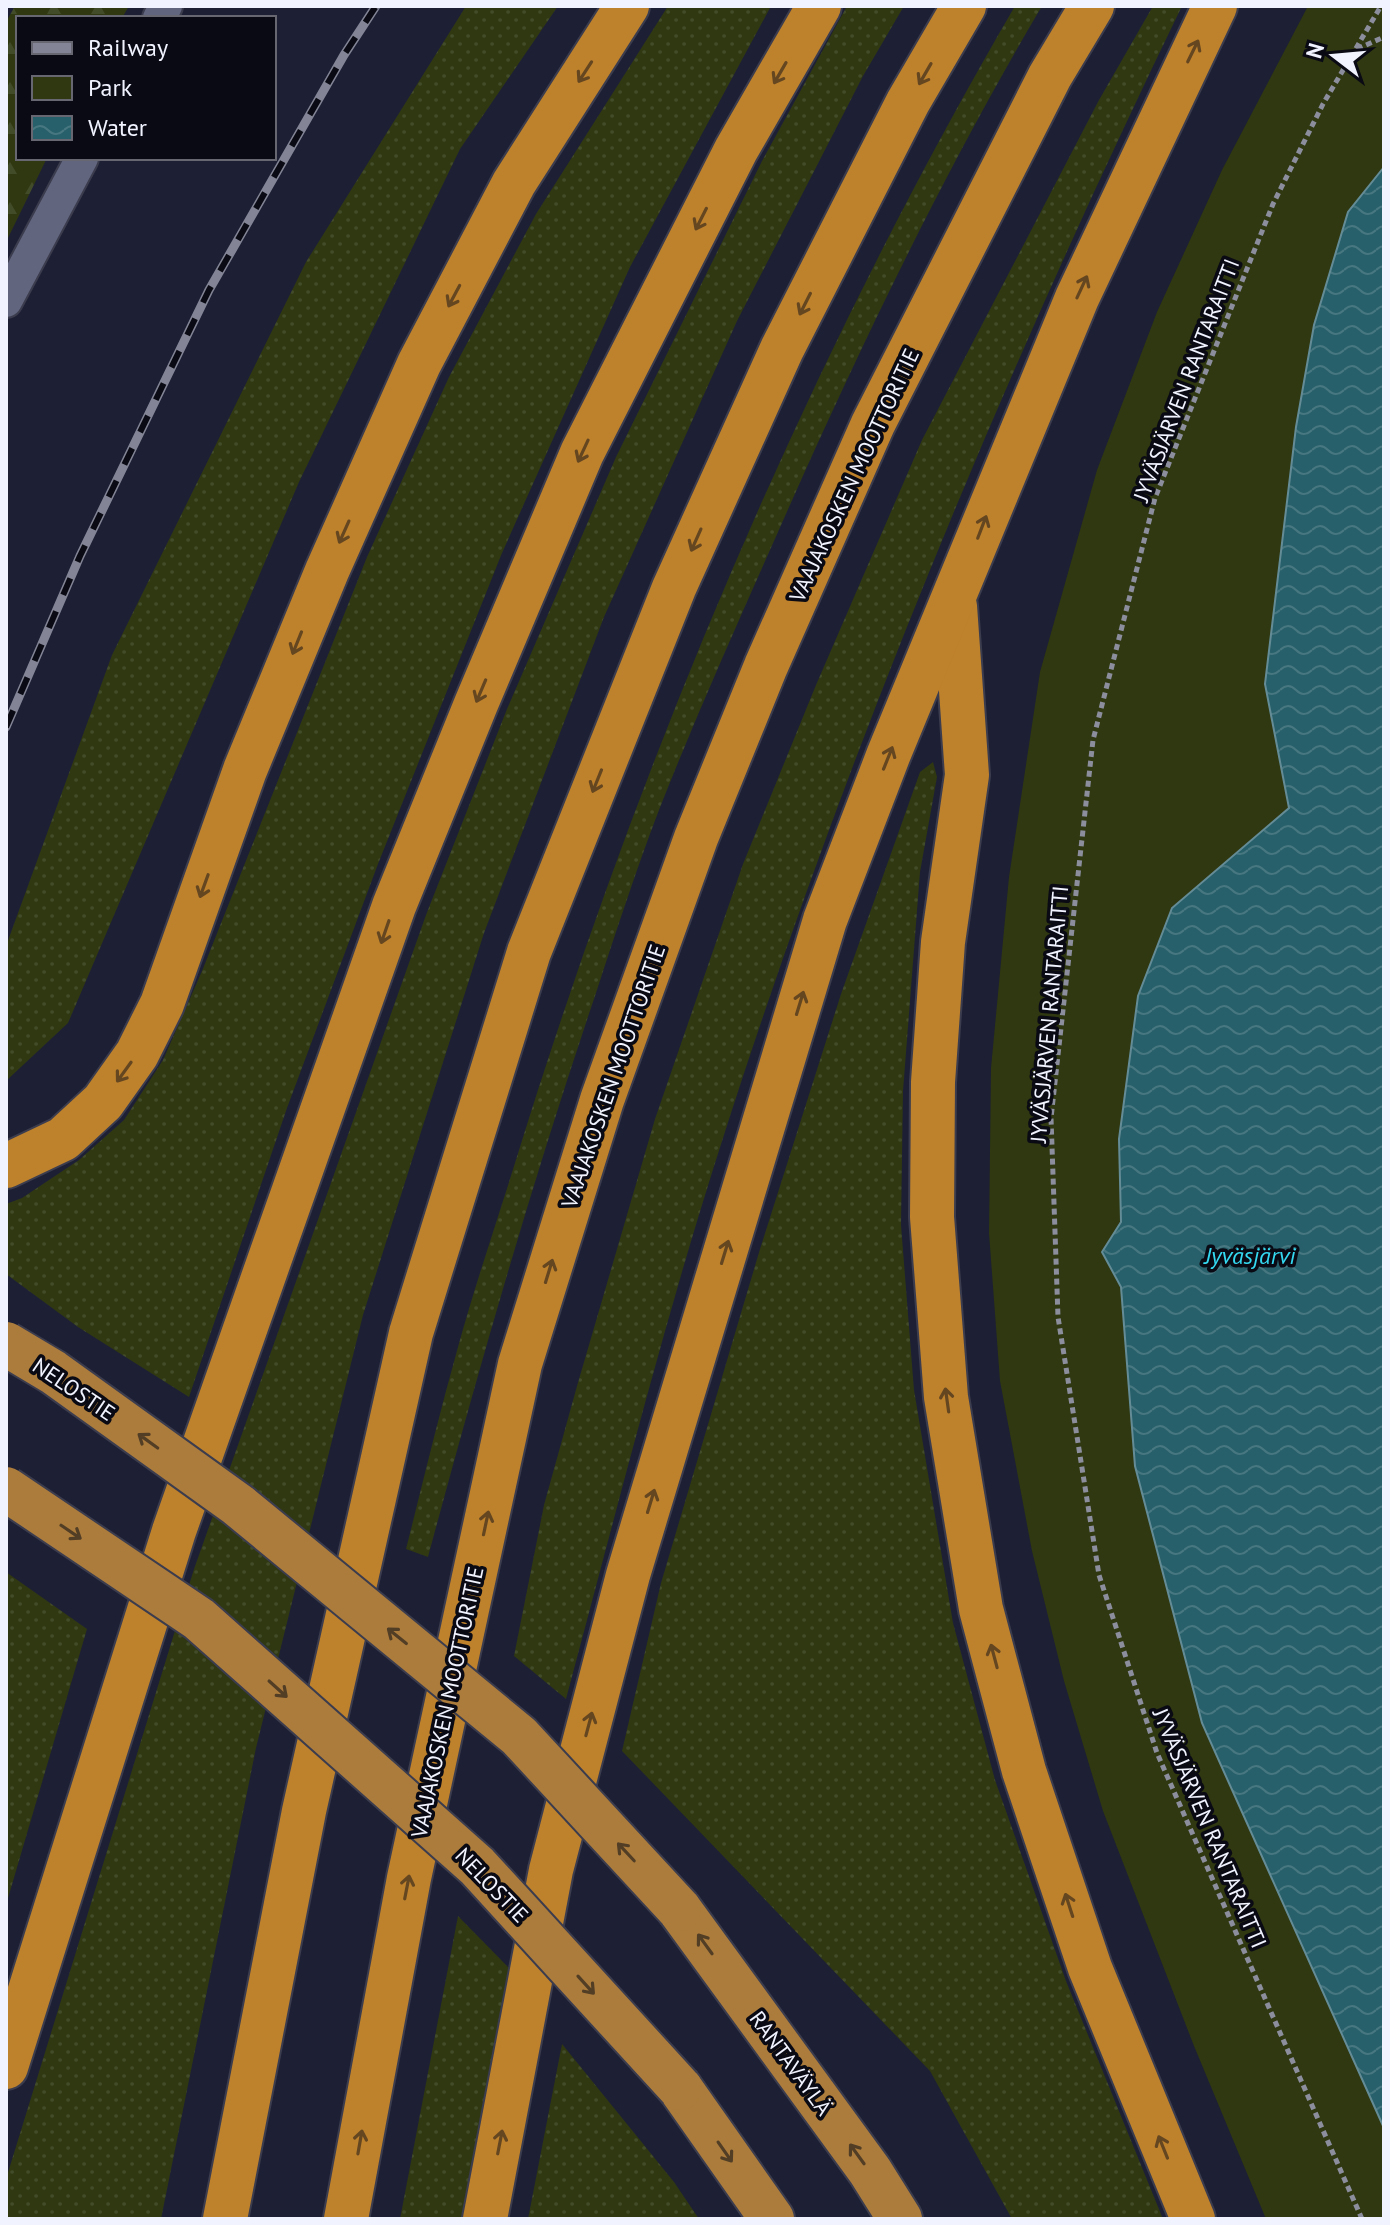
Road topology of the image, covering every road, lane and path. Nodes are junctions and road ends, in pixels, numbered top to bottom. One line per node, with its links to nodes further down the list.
1 (627, 6): 12 (highway, one-way to 12)
2 (819, 6): 16 (highway, one-way to 16)
3 (964, 6): 17 (highway, one-way to 17)
4 (1092, 6): 18 (highway, VAAJAKOSKEN MOOTTORITIE, one-way to 4)
5 (1215, 6): 11 (highway, one-way to 5)
6 (1381, 6): 8 (path, JYVÄSJÄRVEN RANTARAITTI)
7 (1384, 37): 8 (path)
8 (1356, 49): 23 (path, JYVÄSJÄRVEN RANTARAITTI)
9 (81, 160): 10 (lane)
10 (6, 301)
11 (955, 600): 19 (highway, one-way to 11); 22 (highway, one-way to 11)
12 (6, 1166)
13 (6, 1344): 15 (highway, NELOSTIE, one-way to 13, bridge)
14 (6, 1489): 20 (highway, NELOSTIE, one-way to 20, bridge)
15 (679, 1909): 21 (highway, RANTAVÄYLÄ, one-way to 15)
16 (6, 2067)
17 (225, 2219)
18 (346, 2219)
19 (485, 2219)
20 (772, 2219)
21 (900, 2219)
22 (1193, 2219)
23 (1362, 2219)

